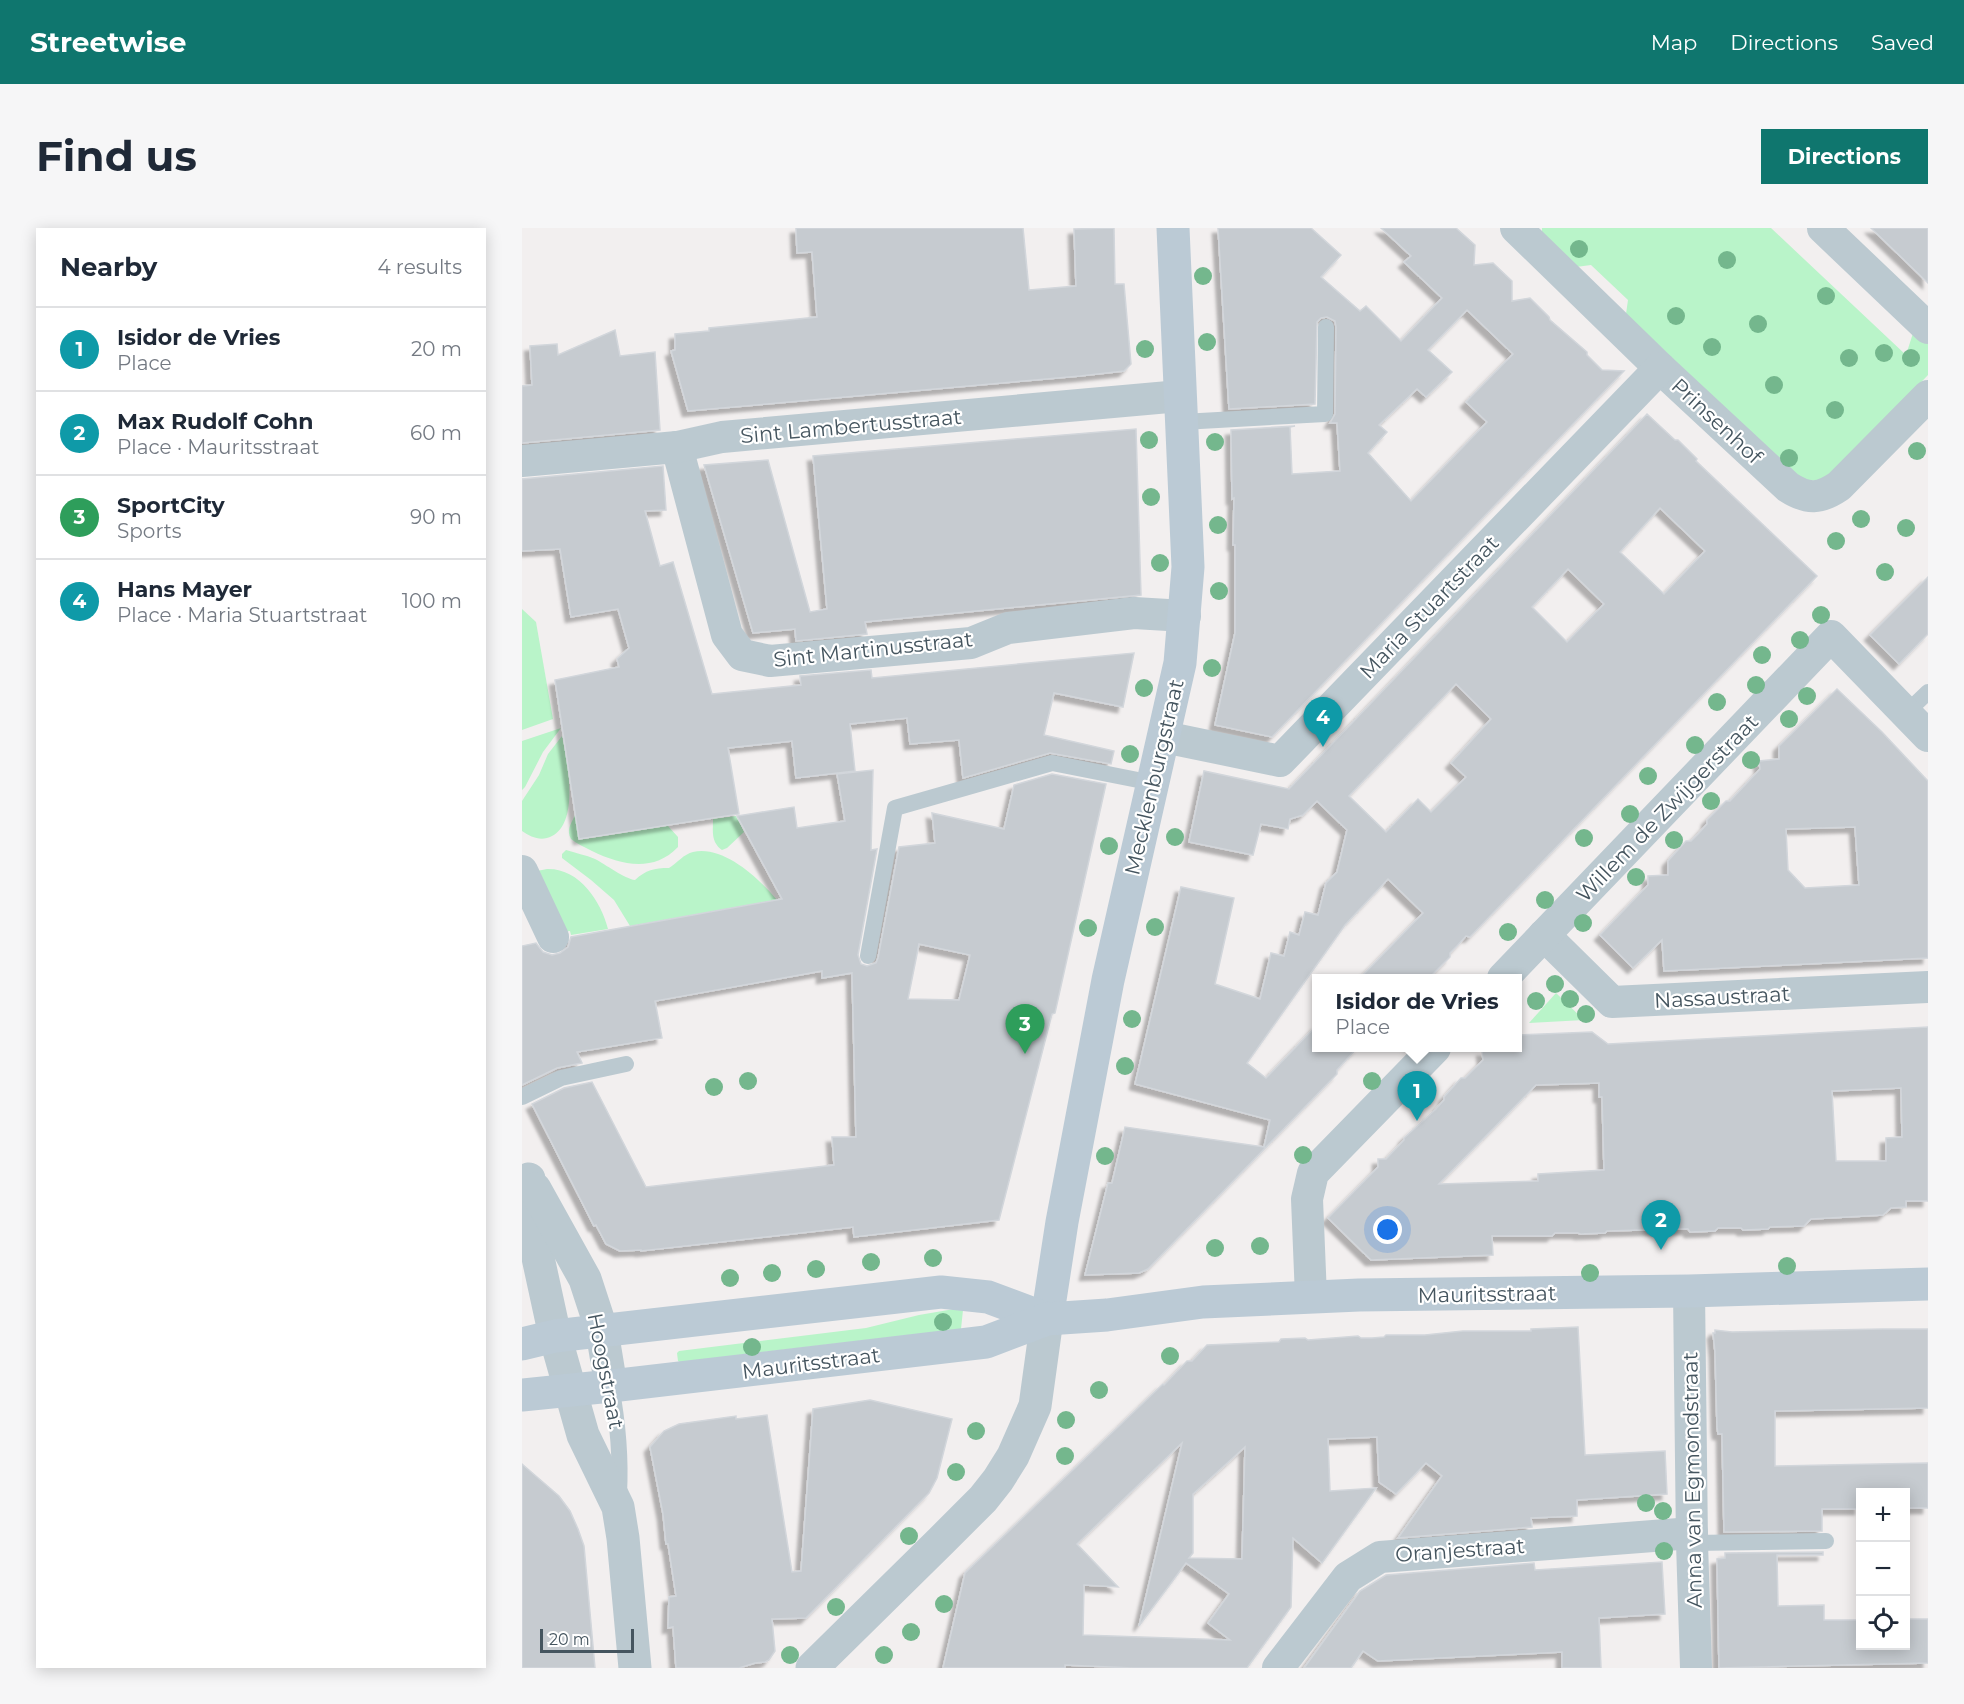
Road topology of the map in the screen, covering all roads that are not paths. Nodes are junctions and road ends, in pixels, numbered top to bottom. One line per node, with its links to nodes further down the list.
1 (1173, 228): 8 (main road, Mecklenburgstraat)
2 (1516, 228): 6 (street, Prinsenhof)
3 (1823, 228): 5 (street)
4 (1326, 327): 8 (lane)
5 (1928, 328)
6 (1660, 368): 7 (street, Prinsenhof); 14 (street, Maria Stuartstraat)
7 (1928, 396)
8 (1181, 409): 9 (street, Sint Lambertusstraat); 11 (main road, Mecklenburgstraat)
9 (677, 447): 10 (street, Sint Lambertusstraat); 11 (street, Sint Martinusstraat)
10 (522, 461)
11 (1185, 616): 14 (main road, Mecklenburgstraat)
12 (1917, 703): 13 (street); 17 (street, Willem de Zwijgerstraat)
13 (1928, 736)
14 (1164, 737): 15 (main road, Mecklenburgstraat)
15 (1153, 783): 19 (lane); 29 (main road, Mecklenburgstraat)
16 (522, 871): 18 (street)
17 (1544, 935): 20 (street, Willem de Zwijgerstraat); 21 (street, Nassaustraat)
18 (553, 938)
19 (868, 956)
20 (1507, 974)
21 (1928, 987)
22 (1431, 1052): 28 (street)
23 (626, 1064): 24 (lane)
24 (522, 1097)
25 (525, 1173): 30 (street, Hoogstraat); 31 (street, Hoogstraat)
26 (1928, 1284): 27 (main road, Mauritsstraat)
27 (1689, 1291): 28 (main road, Mauritsstraat); 37 (street, Anna van Egmondstraat)
28 (1311, 1297): 29 (main road, Mauritsstraat)
29 (1047, 1319): 30 (main road, Mauritsstraat); 33 (main road, Mauritsstraat); 40 (street)
30 (602, 1331): 31 (main road, Mauritsstraat); 33 (street, Hoogstraat)
31 (555, 1336): 32 (main road, Mauritsstraat); 34 (street, Hoogstraat)
32 (522, 1344)
33 (611, 1386): 34 (main road, Mauritsstraat); 36 (lane, Hoogstraat)
34 (571, 1391): 35 (main road, Mauritsstraat); 36 (street, Hoogstraat)
35 (522, 1395)
36 (618, 1507): 39 (street, Hoogstraat)
37 (1692, 1538): 38 (lane); 41 (street, Oranjestraat); 42 (street, Anna van Egmondstraat)
38 (1826, 1541)
39 (634, 1668)
40 (812, 1668)
41 (1278, 1668)
42 (1696, 1668)

